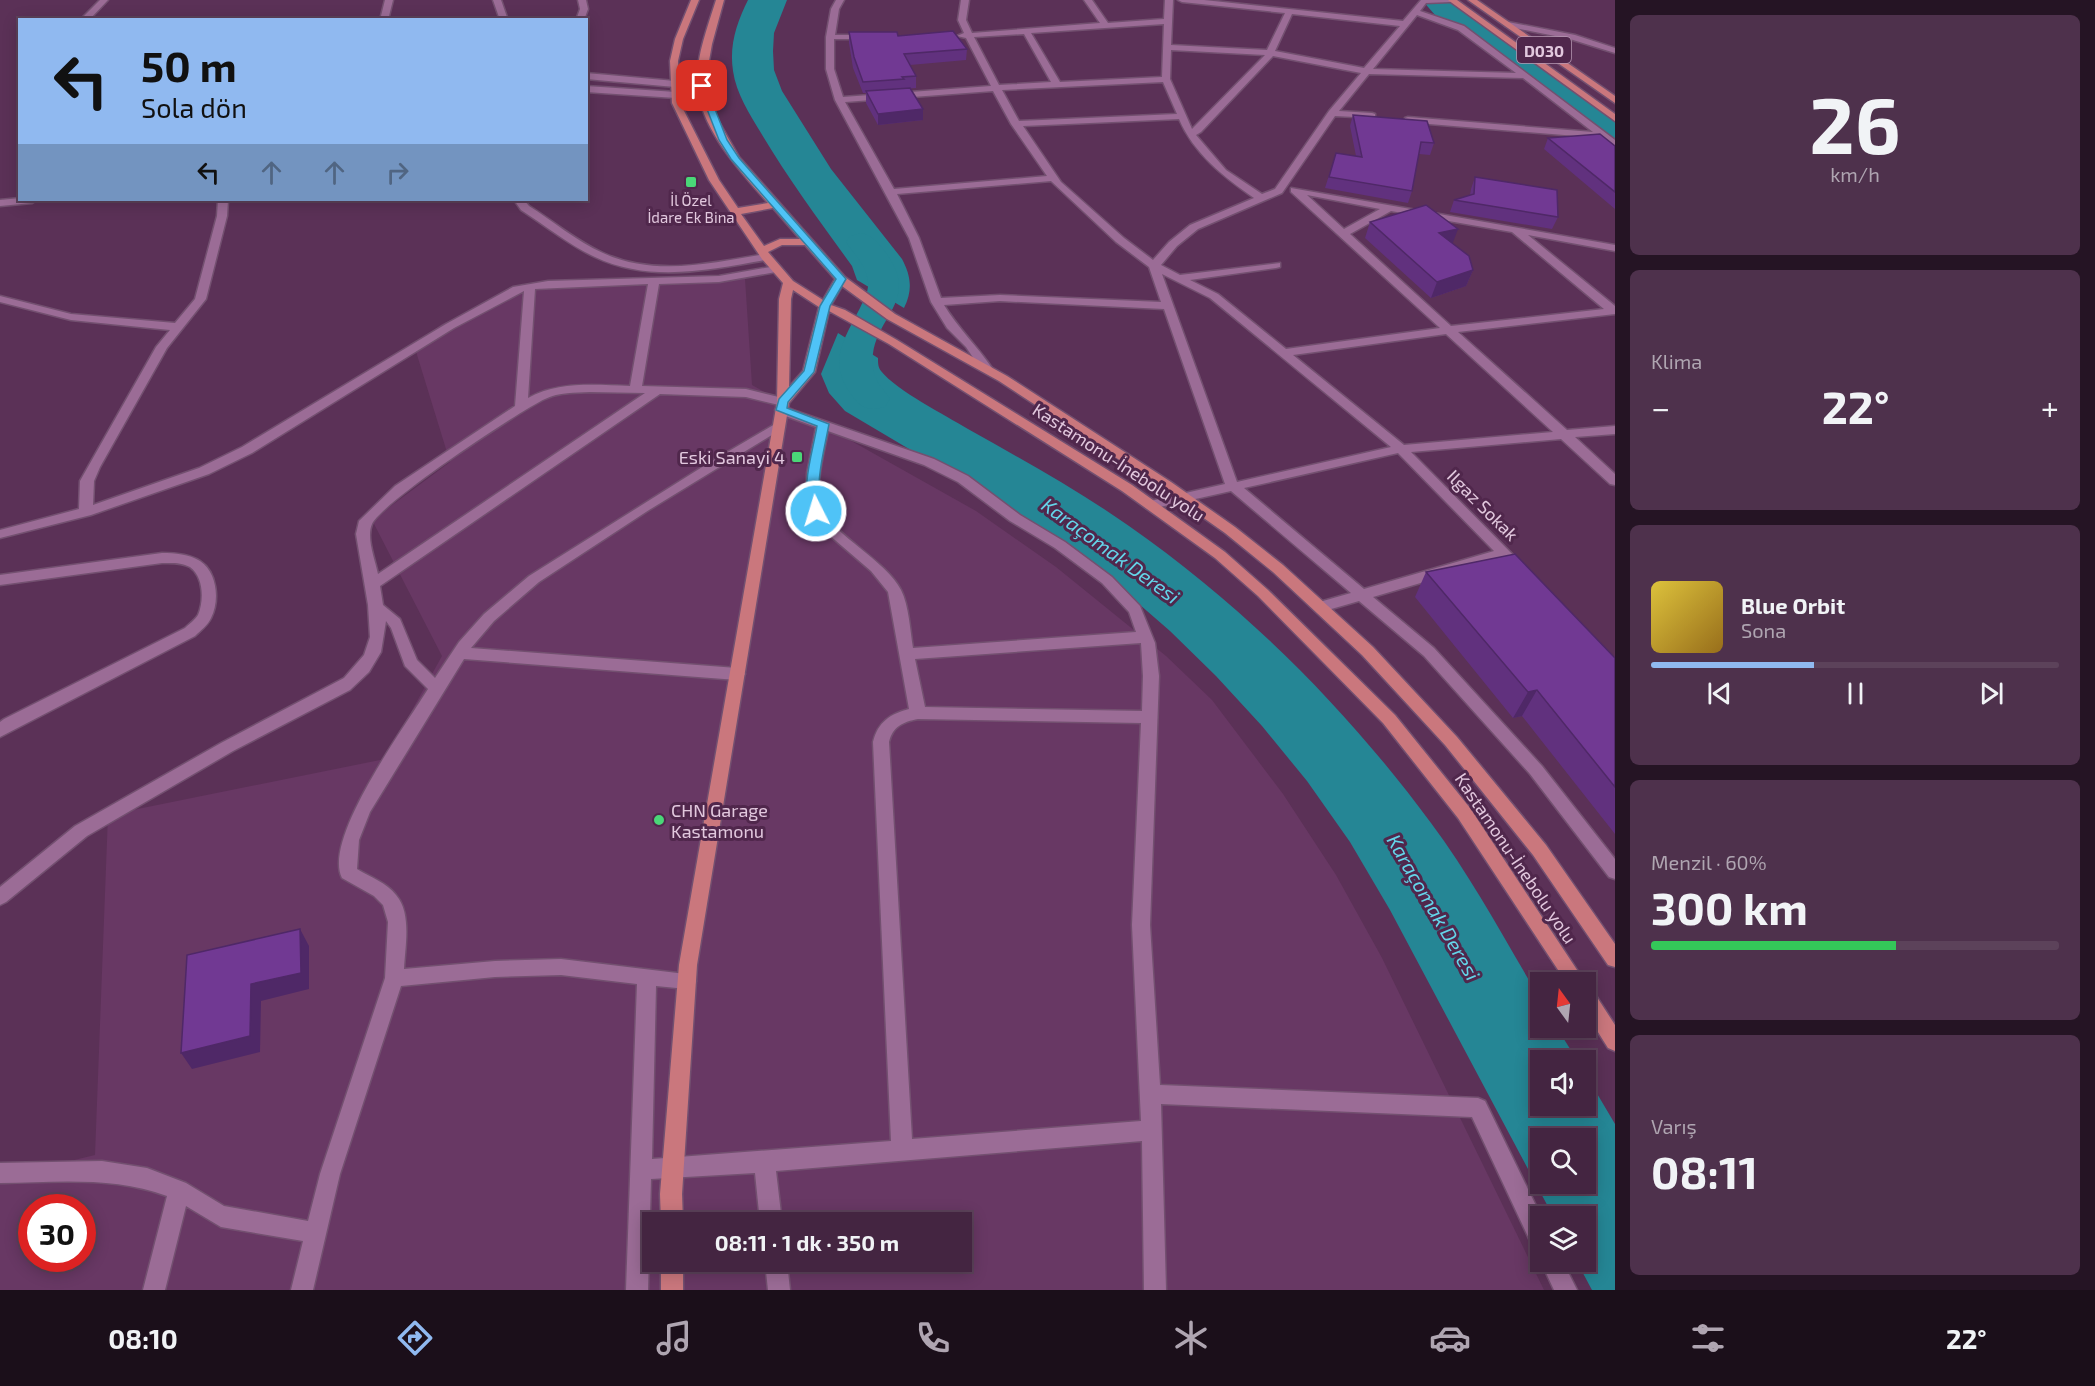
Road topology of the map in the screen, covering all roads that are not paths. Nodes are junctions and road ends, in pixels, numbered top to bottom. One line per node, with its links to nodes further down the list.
1 (104, 0): 17 (street)
2 (389, 0): 18 (street)
3 (497, 0): 19 (street)
4 (582, 0): 20 (street)
5 (695, 0): 40 (main road, Kastamonu-İnebolu yolu)
6 (720, 0): 61 (main road)
7 (840, 0): 28 (street)
8 (965, 0): 26 (street, Ilgaz Sokak)
9 (1088, 0): 24 (street)
10 (1168, 0): 21 (street)
11 (1182, 0): 15 (street)
12 (1451, 0): 14 (street); 46 (main road)
13 (1472, 0): 23 (main road, D030)
14 (1426, 1): 16 (street)
15 (1290, 11): 22 (street); 32 (street)
16 (1416, 12): 22 (street); 35 (street)
17 (86, 18)
18 (384, 18)
19 (503, 18)
20 (581, 18)
21 (1167, 21): 24 (street); 30 (street)
22 (1405, 24): 33 (street)
23 (1508, 24): 31 (street); 42 (main road, D030)
24 (1105, 26): 25 (street)
25 (1026, 31): 26 (street); 37 (street)
26 (969, 35): 27 (street); 38 (street, Ilgaz Sokak)
27 (948, 36)
28 (830, 37): 29 (street); 41 (street)
29 (876, 38)
30 (1167, 47): 32 (street); 36 (street)
31 (1615, 51)
32 (1270, 53): 33 (street); 49 (street)
33 (1366, 71): 35 (street); 43 (street)
34 (588, 76): 40 (street)
35 (1526, 76): 50 (street)
36 (1166, 79): 37 (street); 44 (street)
37 (1057, 85): 38 (street)
38 (996, 88): 41 (street); 48 (street, Ilgaz Sokak)
39 (588, 89): 40 (street)
40 (675, 89): 63 (main road, Kastamonu-İnebolu yolu)
41 (839, 100): 55 (street)
42 (1615, 100)
43 (1332, 113): 45 (street); 54 (street)
44 (1182, 116): 48 (street); 49 (street)
45 (1378, 117)
46 (1615, 118)
47 (1401, 119): 50 (street)
48 (1016, 124): 52 (street, Ilgaz Sokak)
49 (1190, 134): 56 (street)
50 (1602, 135): 51 (street)
51 (1615, 144)
52 (1054, 178): 55 (street); 71 (street, Ilgaz Sokak)
53 (1294, 190): 54 (street); 62 (street); 65 (street)
54 (1279, 191): 56 (street)
55 (891, 192): 78 (street)
56 (1261, 198): 71 (street)
57 (21, 201): 60 (street)
58 (224, 201): 82 (street)
59 (520, 201): 68 (street)
60 (0, 203)
61 (774, 205): 63 (main road); 66 (main road)
62 (1390, 207): 64 (street); 65 (street)
63 (735, 212): 68 (main road, Kastamonu-İnebolu yolu)
64 (1514, 230): 67 (street); 81 (street)
65 (1343, 234): 83 (street)
66 (806, 242): 68 (main road); 73 (main road)
67 (1615, 248)
68 (765, 253): 70 (main road, Kastamonu-İnebolu yolu)
69 (1276, 265): 72 (street)
70 (777, 269): 74 (street); 75 (main road, Kastamonu-İnebolu yolu)
71 (1156, 272): 72 (street, Ilgaz Sokak); 80 (street)
72 (1181, 278): 84 (street, Ilgaz Sokak)
73 (841, 279): 79 (main road); 85 (main road)
74 (654, 282): 76 (street); 86 (street)
75 (789, 283): 79 (main road, Kastamonu-İnebolu yolu); 89 (main road)
76 (530, 286): 88 (street); 98 (street)
77 (0, 299): 82 (street)
78 (937, 302): 80 (street); 85 (street)
79 (825, 306): 89 (main road); 97 (main road, Kastamonu-İnebolu yolu)
80 (1168, 306): 95 (street)
81 (1614, 311): 83 (street)
82 (176, 327): 98 (street)
83 (1448, 330): 84 (street); 92 (street)
84 (1283, 353): 93 (street, Ilgaz Sokak)
85 (986, 368): 96 (main road)
86 (635, 389): 87 (street); 88 (street)
87 (658, 390): 89 (street); 103 (street)
88 (521, 407): 103 (street)
89 (781, 413): 90 (street); 108 (street); 110 (main road)
90 (823, 424): 107 (street); 109 (street)
91 (1615, 430): 92 (street)
92 (1564, 436): 93 (street); 94 (street)
93 (1401, 449): 95 (street); 100 (street, Ilgaz Sokak)
94 (1615, 481)
95 (1232, 485): 96 (street); 104 (street)
96 (1183, 496): 97 (street); 106 (main road)
97 (1150, 505): 118 (main road, Kastamonu-İnebolu yolu)
98 (86, 512): 99 (street)
99 (0, 534)
100 (1505, 553): 101 (street, Ilgaz Sokak); 104 (street)
101 (1528, 577)
102 (0, 580): 114 (street)
103 (371, 585): 105 (street)
104 (1362, 596): 106 (street); 115 (street)
105 (374, 607): 111 (street); 116 (street)
106 (1321, 607): 117 (main road)
107 (1146, 637): 109 (street); 113 (street)
108 (460, 653): 110 (street); 111 (street)
109 (907, 654): 112 (street)
110 (737, 674): 121 (main road)
111 (438, 688): 120 (street)
112 (918, 713): 113 (street); 126 (street)
113 (1149, 717): 124 (street)
114 (0, 731)
115 (1615, 872)
116 (0, 897)
117 (1615, 959)
118 (1569, 972)
119 (647, 977): 120 (street); 121 (street); 128 (street)
120 (394, 978): 135 (street)
121 (687, 981): 129 (main road)
122 (1596, 1013): 123 (main road)
123 (1615, 1042)
124 (1151, 1094): 125 (street); 134 (street)
125 (1152, 1130): 126 (street); 144 (street)
126 (902, 1150): 127 (street)
127 (764, 1161): 129 (street); 133 (street)
128 (641, 1169): 129 (street); 141 (street)
129 (674, 1169): 132 (main road)
130 (0, 1173): 131 (street)
131 (179, 1190): 135 (street); 139 (street)
132 (672, 1212)
133 (770, 1212)
134 (1530, 1216)
135 (316, 1233): 140 (street)
136 (672, 1272): 142 (main road)
137 (777, 1272): 143 (street)
138 (1557, 1272): 145 (street)
139 (154, 1290)
140 (302, 1290)
141 (637, 1290)
142 (672, 1290)
143 (779, 1290)
144 (1155, 1290)
145 (1566, 1290)

